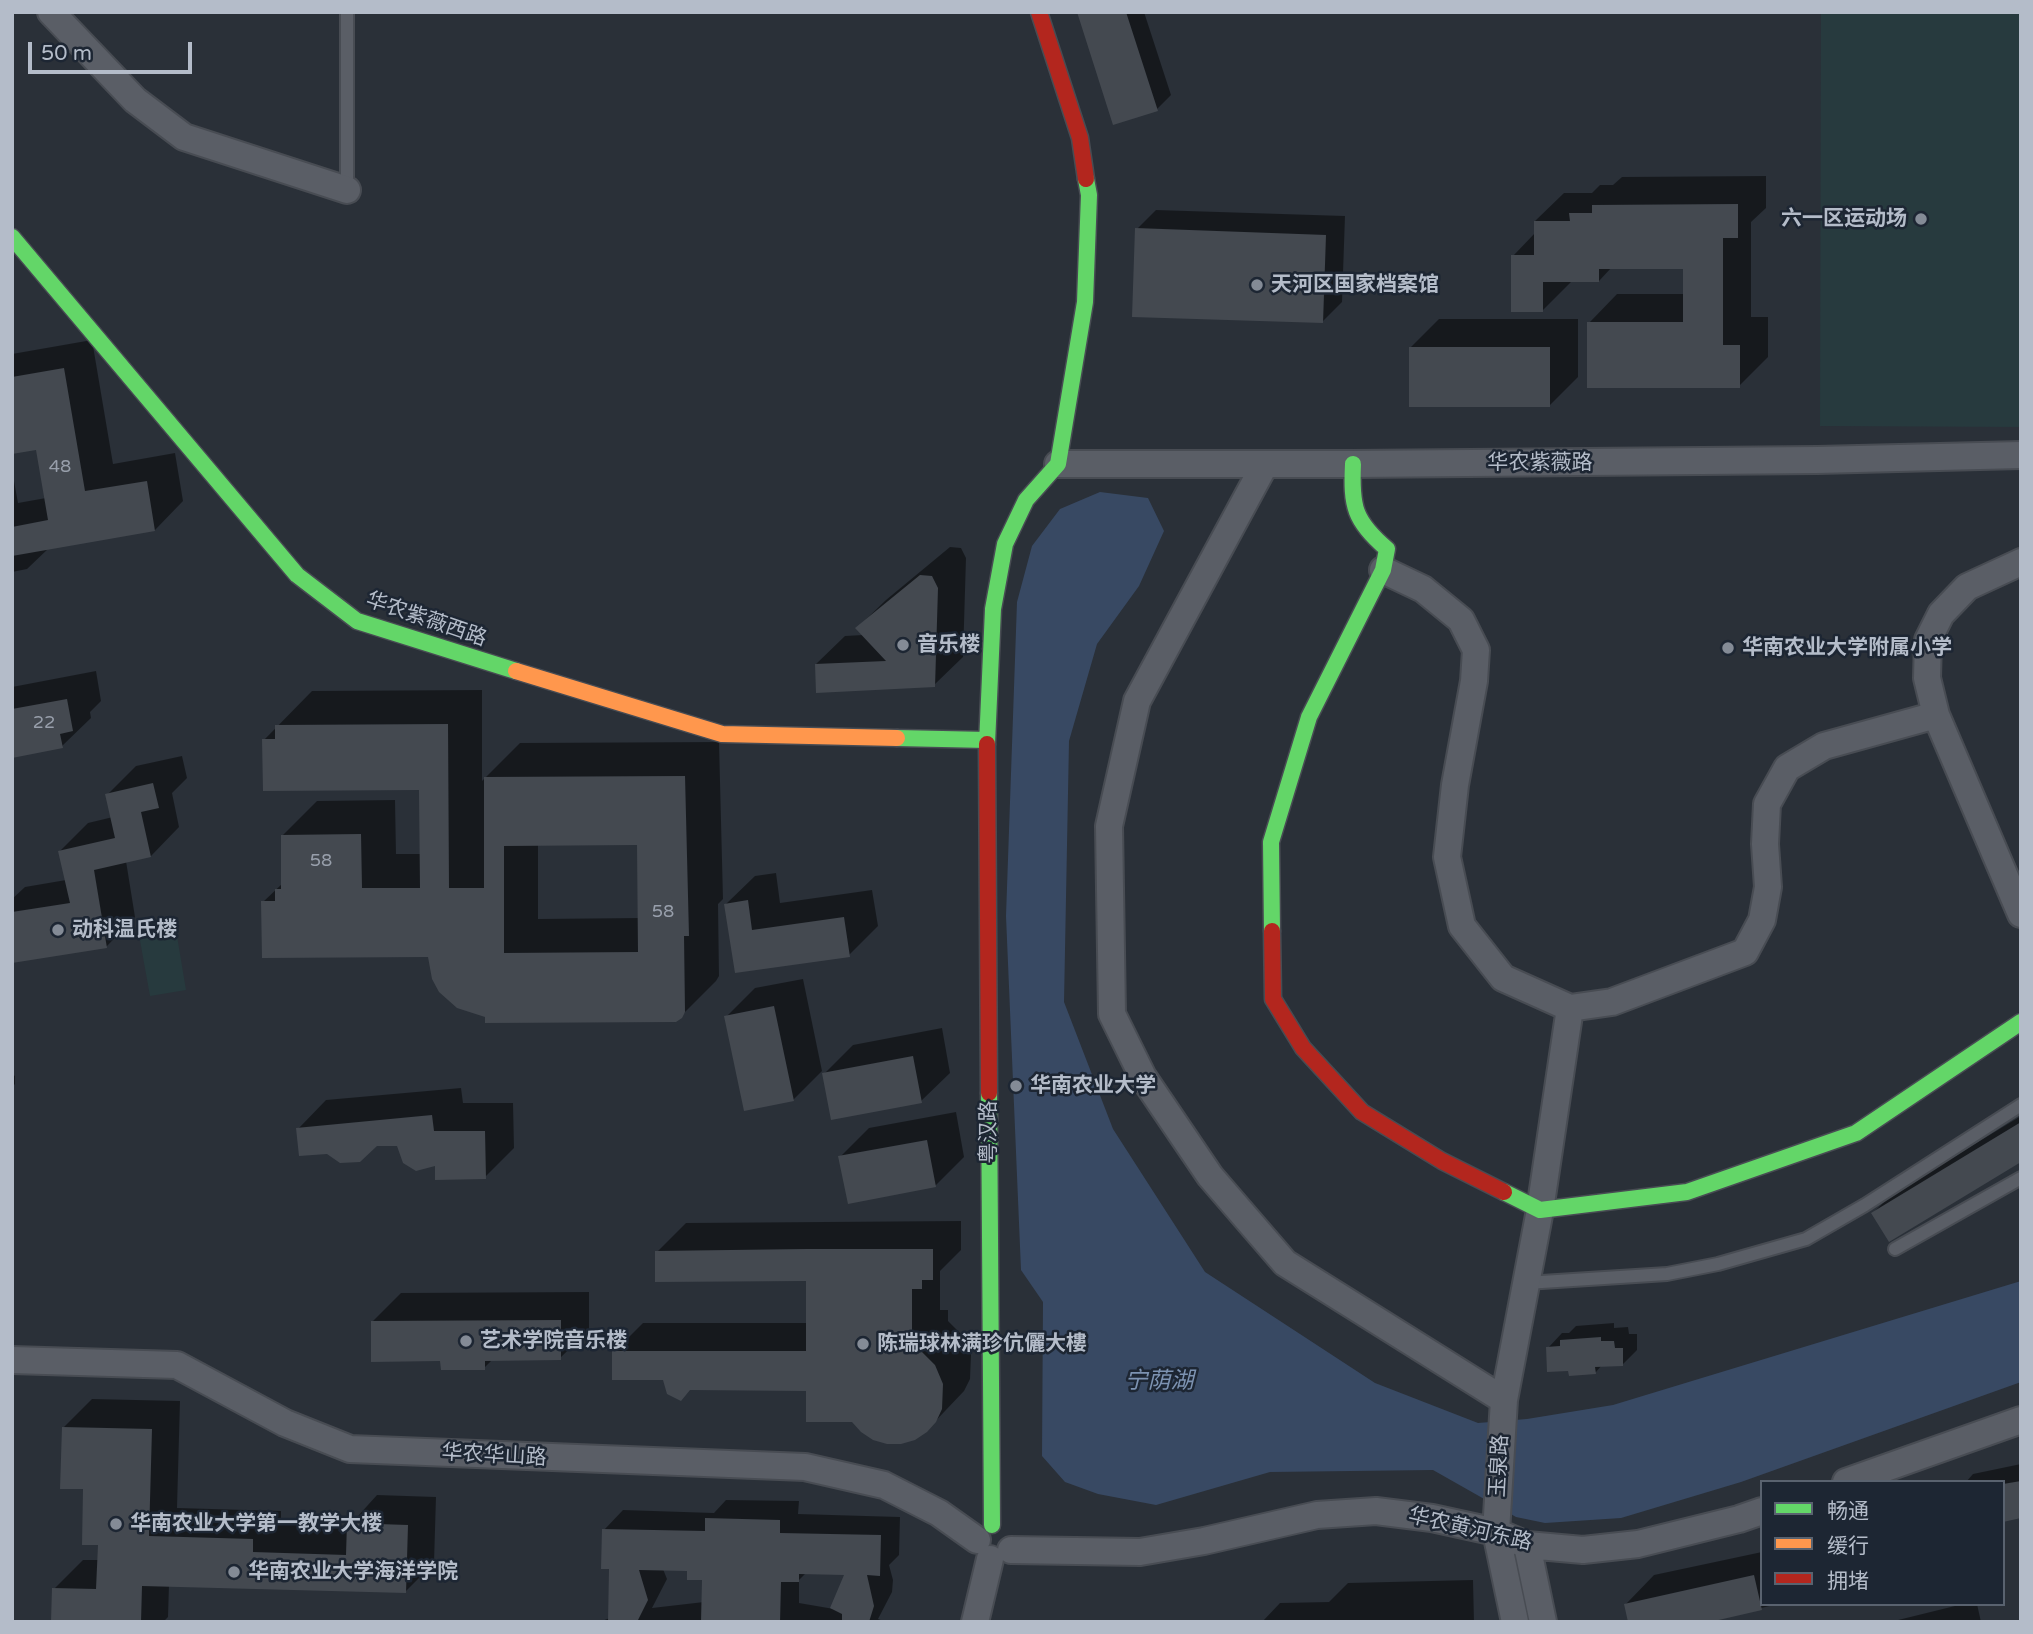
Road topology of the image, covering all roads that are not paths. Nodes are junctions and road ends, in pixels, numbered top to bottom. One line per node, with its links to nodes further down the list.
1 (51, 12): 4 (street)
2 (347, 12): 4 (lane)
3 (1039, 12): 7 (street)
4 (347, 190)
5 (12, 237): 13 (street, 华农紫薇西路)
6 (2021, 455): 9 (street, 华农紫薇路)
7 (1058, 464): 8 (street, 华农紫薇路); 13 (street, 粤汉路)
8 (1265, 464): 9 (street, 华农紫薇路); 23 (street)
9 (1353, 464): 11 (street)
10 (2021, 562): 12 (street)
11 (1383, 570): 15 (street); 19 (street)
12 (1936, 715): 14 (street); 15 (street)
13 (987, 740): 28 (street, 粤汉路)
14 (2021, 914)
15 (1570, 1008): 19 (street, 玉泉路)
16 (2021, 1022): 19 (street)
17 (2021, 1105): 21 (lane)
18 (2021, 1178): 20 (lane)
19 (1540, 1210): 21 (street, 玉泉路)
20 (1895, 1249)
21 (1526, 1283): 23 (street, 玉泉路)
22 (12, 1360): 28 (street, 华农华山路)
23 (1504, 1400): 27 (street, 玉泉路)
24 (2021, 1420): 25 (street)
25 (1852, 1480)
26 (1760, 1512): 29 (street, 华农黄河东路)
27 (1496, 1532): 28 (street, 华农黄河东路); 29 (street, 华农黄河东路); 31 (street, 玉泉路)
28 (993, 1544): 30 (street, 粤汉路)
29 (1527, 1545): 32 (street)
30 (975, 1622)
31 (1515, 1622)
32 (1543, 1622)

